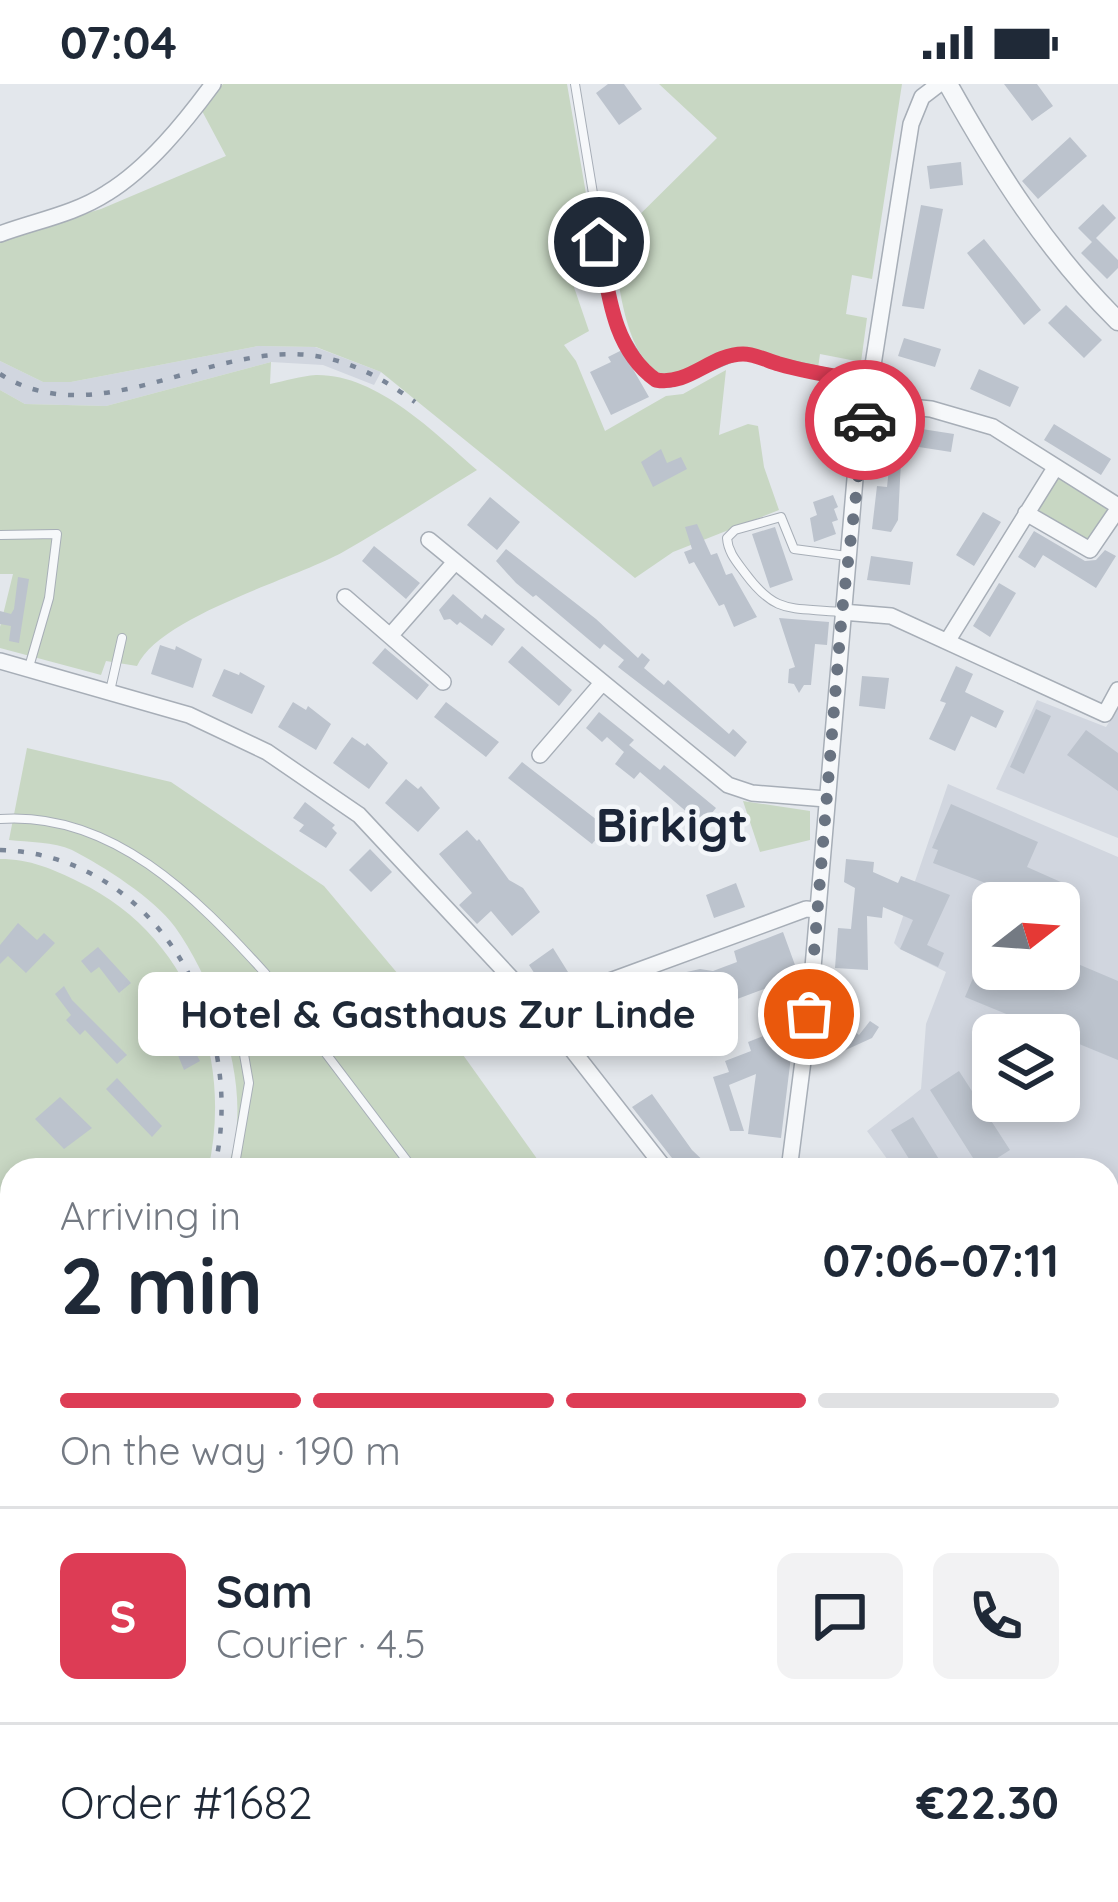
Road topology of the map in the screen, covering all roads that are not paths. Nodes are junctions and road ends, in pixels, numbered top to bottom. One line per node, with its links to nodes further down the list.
1 (213, 84): 5 (street)
2 (575, 84): 7 (lane)
3 (938, 84): 7 (street)
4 (948, 84): 6 (street)
5 (0, 234)
6 (1118, 321)
7 (871, 382): 8 (street)
8 (868, 403): 9 (street); 14 (street)
9 (1054, 468): 10 (street); 11 (street)
10 (1118, 507): 11 (street)
11 (1026, 513): 20 (street)
12 (0, 535): 22 (lane)
13 (429, 541): 15 (street)
14 (847, 556): 17 (street); 17 (lane)
15 (455, 562): 18 (street); 24 (street)
16 (345, 598): 18 (street)
17 (842, 612): 20 (street); 29 (street)
18 (390, 636): 23 (street)
19 (122, 638): 26 (lane)
20 (948, 640): 27 (street)
21 (0, 661): 22 (street)
22 (29, 669): 26 (street)
23 (443, 682)
24 (602, 683): 28 (street); 29 (street)
25 (1118, 689): 27 (street)
26 (110, 693): 33 (street)
27 (1112, 716)
28 (540, 754)
29 (826, 799): 31 (street)
30 (0, 819): 32 (lane)
31 (818, 910): 33 (street); 37 (street)
32 (265, 973): 34 (lane); 35 (lane)
33 (541, 1010): 36 (street)
34 (236, 1158)
35 (405, 1158)
36 (656, 1158)
37 (789, 1158)

